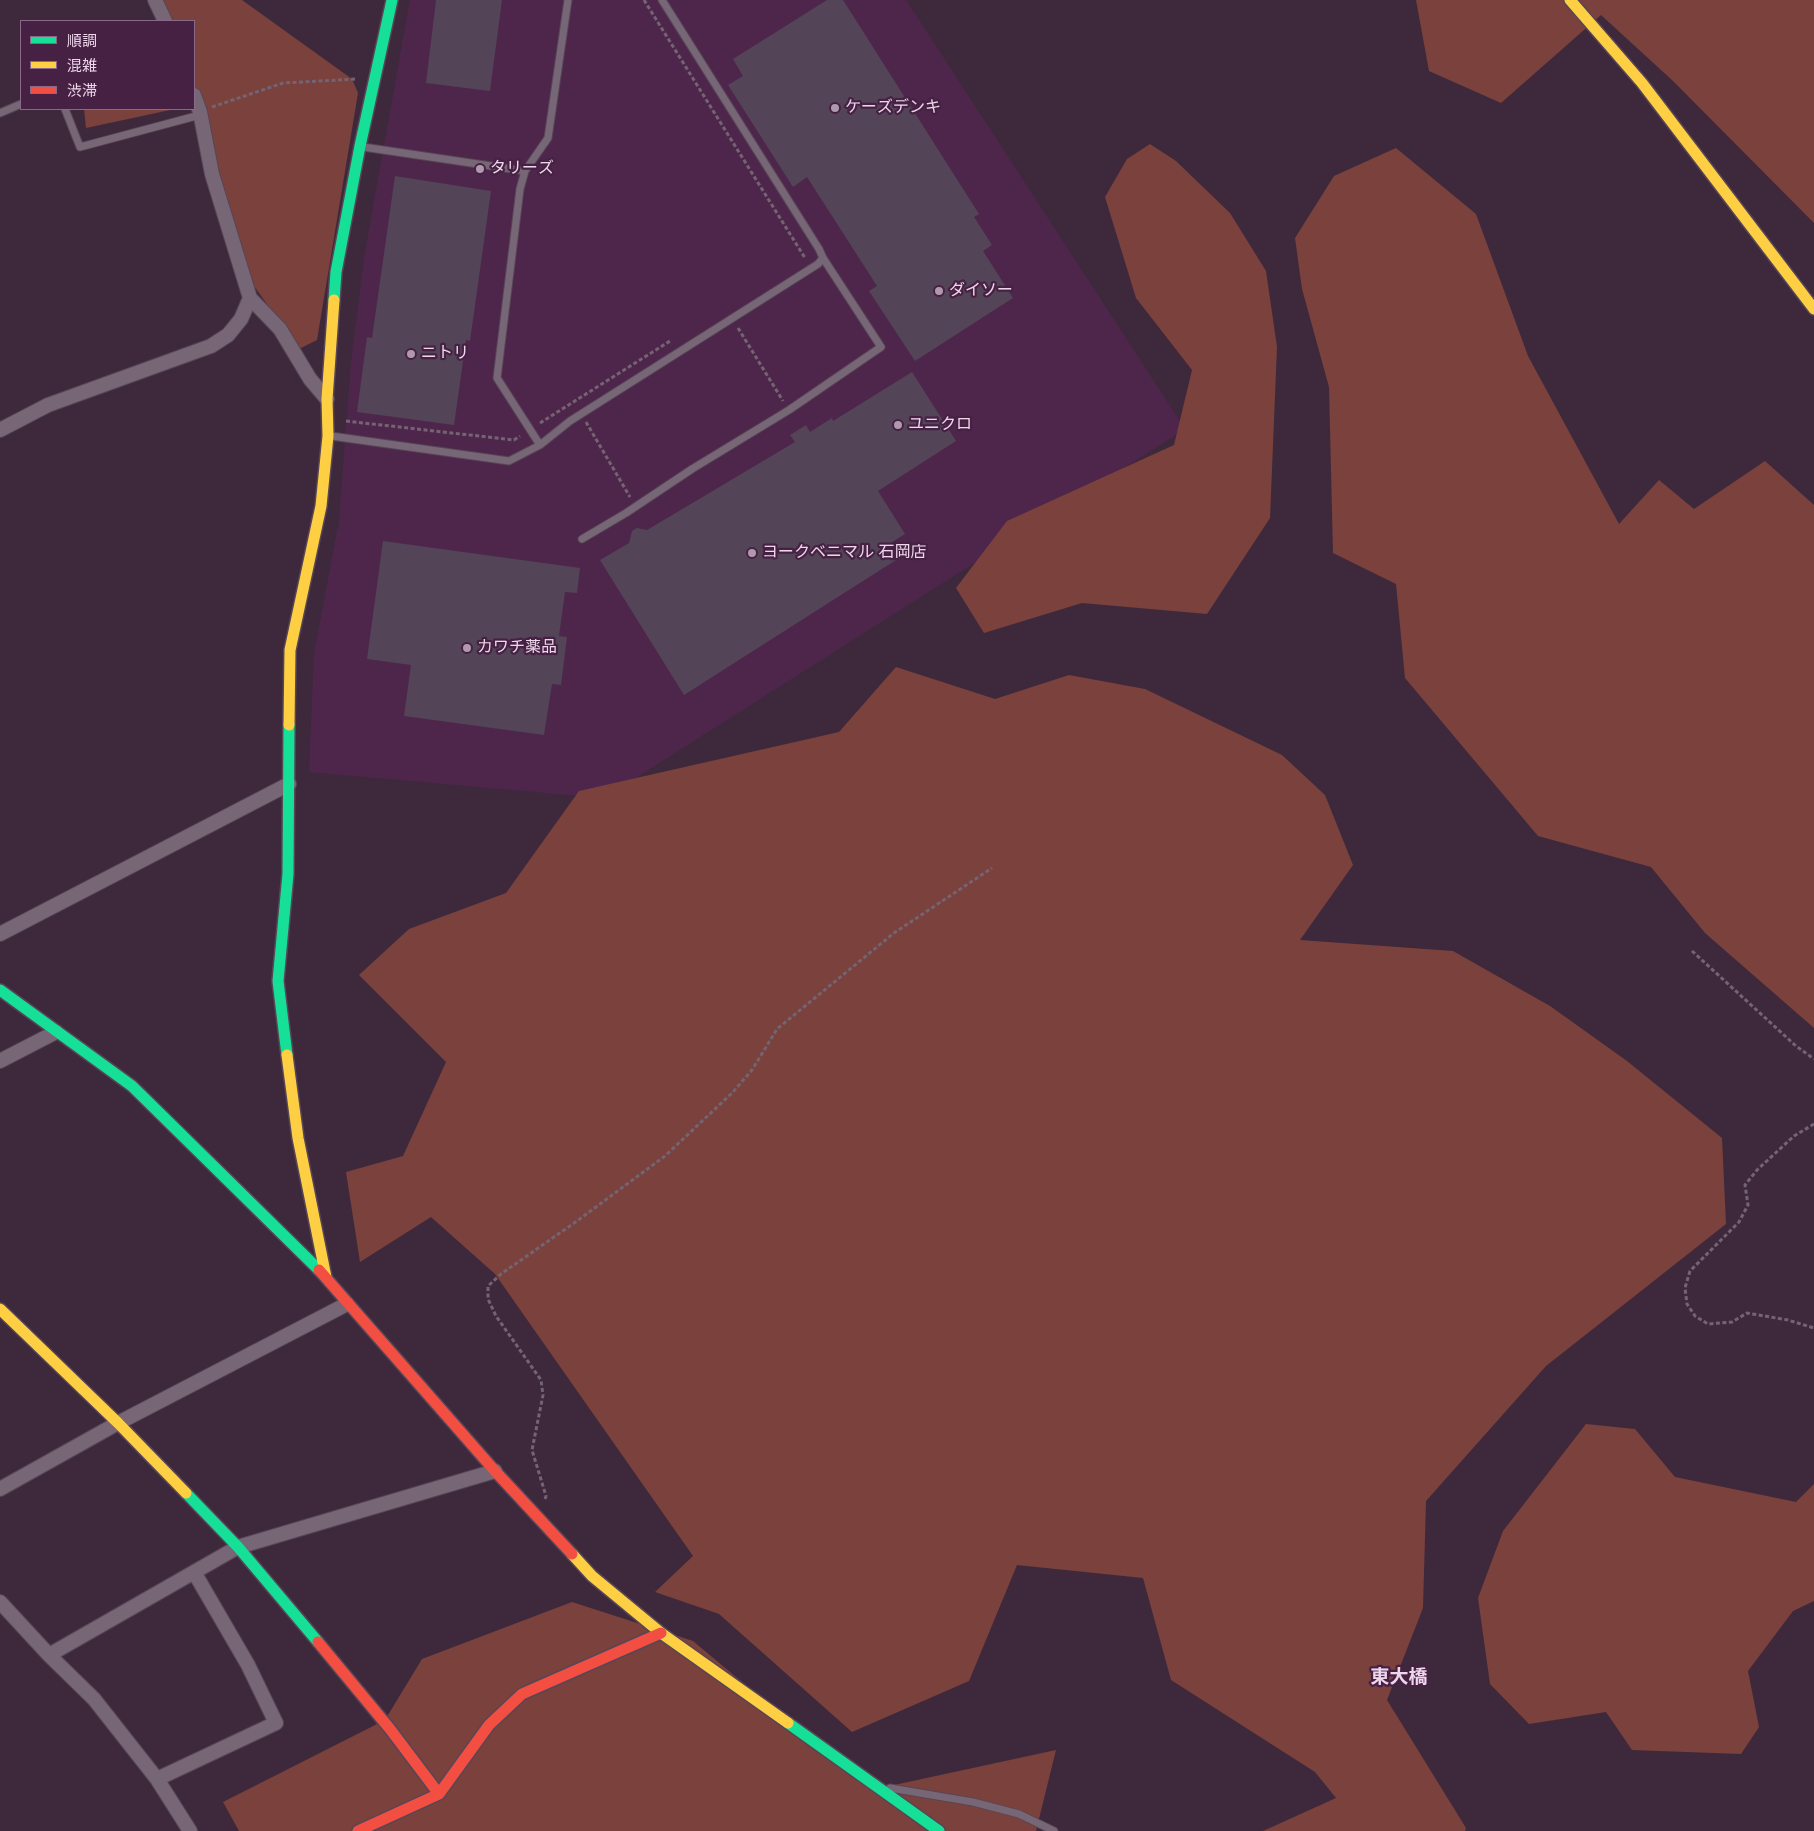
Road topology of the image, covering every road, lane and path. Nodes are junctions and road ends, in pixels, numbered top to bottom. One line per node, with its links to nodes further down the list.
1 (155, 0): 7 (street)
2 (392, 0): 8 (street)
3 (568, 0): 15 (lane)
4 (644, 0): 17 (path)
5 (662, 0): 16 (lane)
6 (1570, 0): 21 (street)
7 (165, 20)
8 (374, 78): 13 (path); 14 (street)
9 (195, 98): 13 (street)
10 (20, 104): 12 (lane)
11 (65, 110): 13 (lane)
12 (0, 113)
13 (200, 113): 20 (street)
14 (360, 146): 15 (lane); 24 (street)
15 (525, 171): 30 (lane)
16 (819, 250): 17 (path); 18 (lane)
17 (806, 258): 19 (path)
18 (823, 258): 22 (lane); 26 (lane)
19 (798, 263)
20 (250, 298): 24 (street); 29 (street)
21 (1814, 309)
22 (733, 318): 26 (path); 27 (lane)
23 (674, 338): 25 (path)
24 (327, 399): 28 (street)
25 (573, 401): 27 (path); 30 (path)
26 (789, 410): 33 (lane)
27 (582, 414): 32 (lane); 33 (path)
28 (328, 419): 30 (path); 31 (street)
29 (0, 430)
30 (530, 430): 32 (lane)
31 (328, 436): 32 (lane); 35 (street)
32 (540, 445)
33 (636, 506): 34 (lane)
34 (582, 539)
35 (289, 784): 37 (street); 44 (street)
36 (992, 868): 51 (path)
37 (0, 934)
38 (1692, 951): 41 (path)
39 (0, 990): 40 (street)
40 (56, 1032): 42 (street); 44 (street)
41 (1814, 1059)
42 (0, 1061)
43 (1814, 1124): 47 (path)
44 (326, 1278): 45 (street)
45 (347, 1304): 48 (street); 49 (street)
46 (0, 1309): 48 (street)
47 (1814, 1328)
48 (118, 1423): 50 (street); 52 (street)
49 (495, 1472): 51 (street); 52 (street)
50 (0, 1489)
51 (540, 1519): 55 (street)
52 (238, 1547): 53 (street); 59 (street)
53 (194, 1572): 56 (street); 57 (street)
54 (0, 1602): 56 (street)
55 (661, 1633): 58 (street); 59 (street)
56 (49, 1655): 57 (street)
57 (157, 1779): 60 (street)
58 (875, 1786): 62 (street); 63 (lane)
59 (439, 1794): 61 (street)
60 (190, 1831)
61 (358, 1831)
62 (939, 1831)
63 (1054, 1831)

